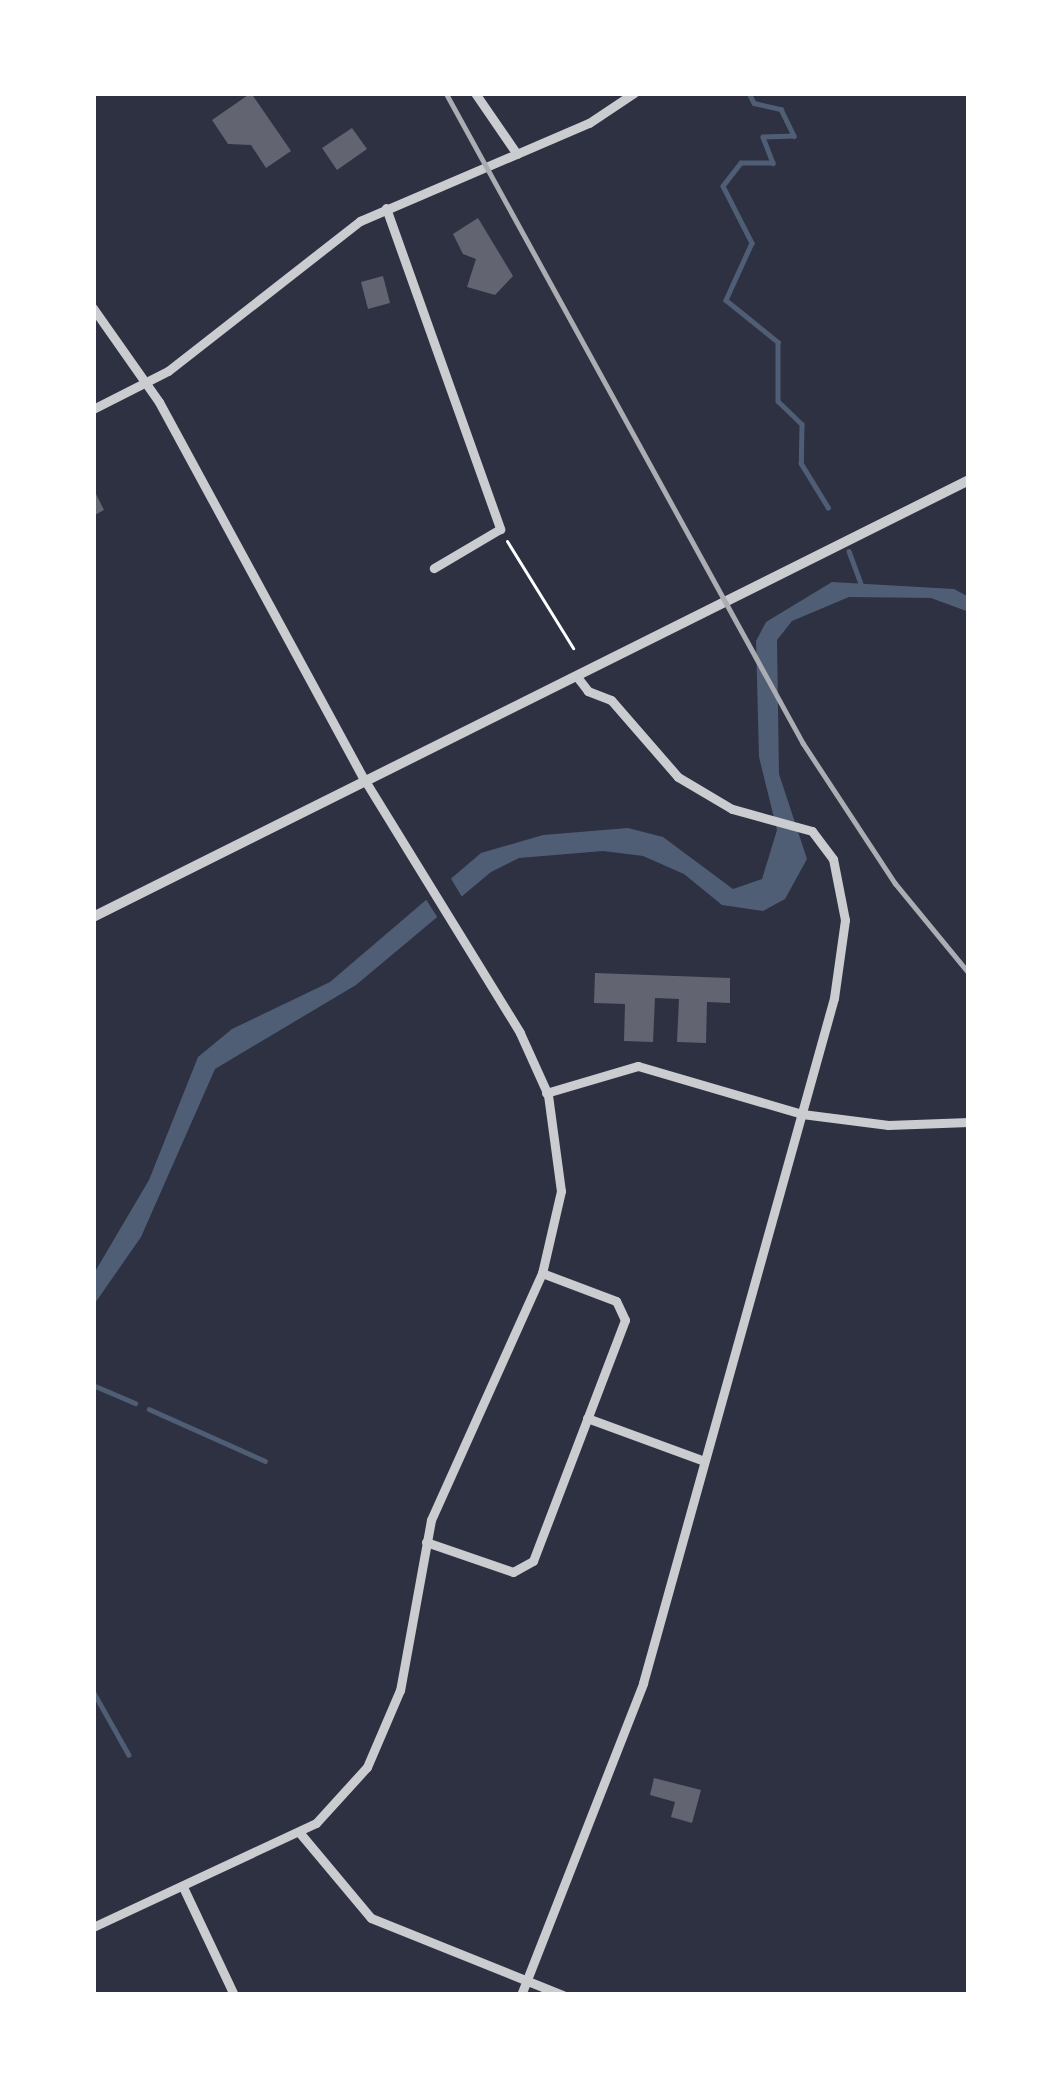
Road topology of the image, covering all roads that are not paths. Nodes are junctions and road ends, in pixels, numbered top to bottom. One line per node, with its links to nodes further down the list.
1 (475, 93): 3 (street)
2 (634, 93): 3 (street)
3 (517, 154): 4 (street)
4 (386, 208): 6 (street); 9 (street)
5 (93, 308): 6 (street)
6 (147, 382): 7 (street); 11 (street)
7 (93, 409)
8 (969, 480): 10 (street)
9 (434, 568)
10 (578, 676): 11 (street); 14 (street)
11 (364, 779): 12 (street); 13 (street)
12 (93, 917)
13 (546, 1093): 14 (street); 16 (street)
14 (802, 1114): 15 (street); 18 (street)
15 (969, 1122)
16 (542, 1273): 17 (street); 19 (street)
17 (587, 1418): 18 (street); 19 (street)
18 (702, 1460): 23 (street)
19 (425, 1542): 20 (street)
20 (299, 1832): 21 (street); 23 (street)
21 (183, 1887): 22 (street); 24 (street)
22 (93, 1927)
23 (526, 1978): 25 (street); 26 (street)
24 (234, 1995)
25 (521, 1995)
26 (563, 1995)

